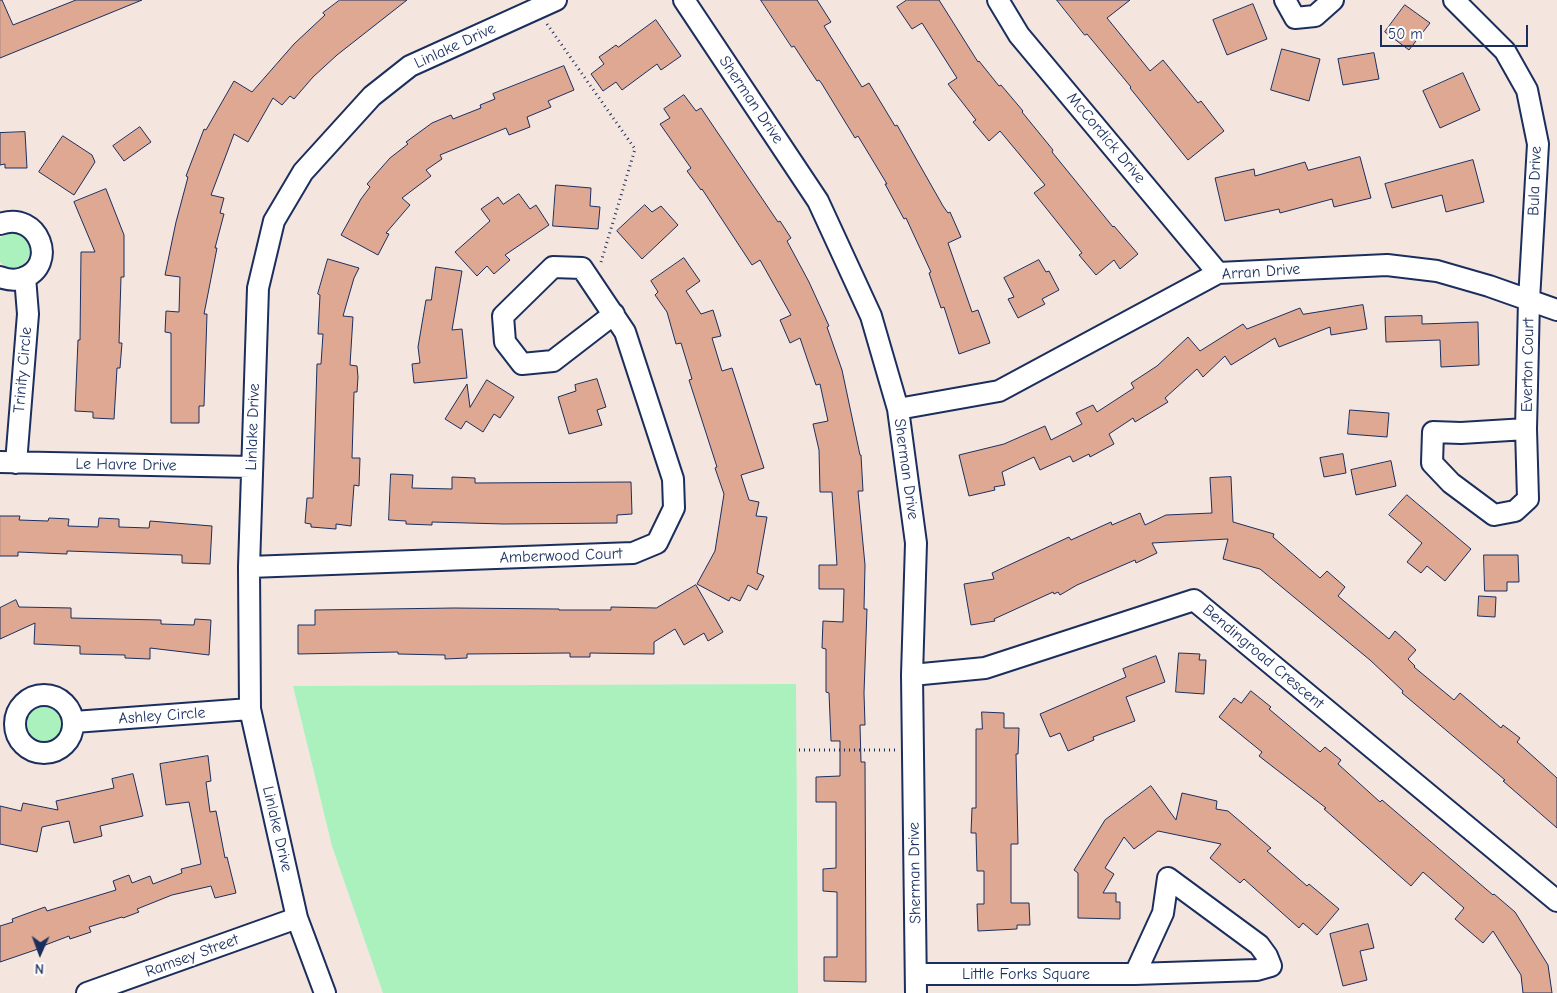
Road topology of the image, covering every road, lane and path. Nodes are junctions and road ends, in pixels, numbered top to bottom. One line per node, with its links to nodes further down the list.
1 (556, 0): 7 (street, Linlake Drive)
2 (684, 0): 16 (street, Sherman Drive)
3 (998, 0): 9 (street, McCordick Drive)
4 (1285, 0): 5 (street)
5 (1333, 0)
6 (1454, 0): 13 (street, Bula Drive)
7 (536, 9): 12 (path); 19 (street, Linlake Drive)
8 (0, 224): 11 (street)
9 (1218, 273): 13 (street, Arran Drive); 16 (street, Arran Drive)
10 (0, 277): 11 (street)
11 (25, 277): 18 (street, Trinity Circle)
12 (594, 285): 15 (street, Amberwood Court); 15 (street, Amberwood Court)
13 (1529, 300): 14 (street, Arran Drive); 17 (street, Everton Court)
14 (1557, 310)
15 (614, 314): 20 (street, Amberwood Court)
16 (898, 409): 21 (street, Sherman Drive)
17 (1526, 429): 17 (street, Everton Court)
18 (8, 463): 19 (street, Le Havre Drive)
19 (252, 467): 20 (street, Linlake Drive)
20 (249, 567): 22 (street, Linlake Drive)
21 (912, 675): 25 (street, Sherman Drive); 26 (street, Bendingroad Crescent)
22 (250, 709): 23 (street, Ashley Circle); 27 (street, Linlake Drive)
23 (74, 722)
24 (799, 750): 25 (path)
25 (914, 750): 29 (street, Sherman Drive)
26 (1557, 901)
27 (297, 918): 30 (street, Ramsey Street); 31 (street, Linlake Drive)
28 (1135, 974): 28 (street, Little Forks Square); 29 (street, Little Forks Square)
29 (916, 983)
30 (87, 993)
31 (325, 993)

